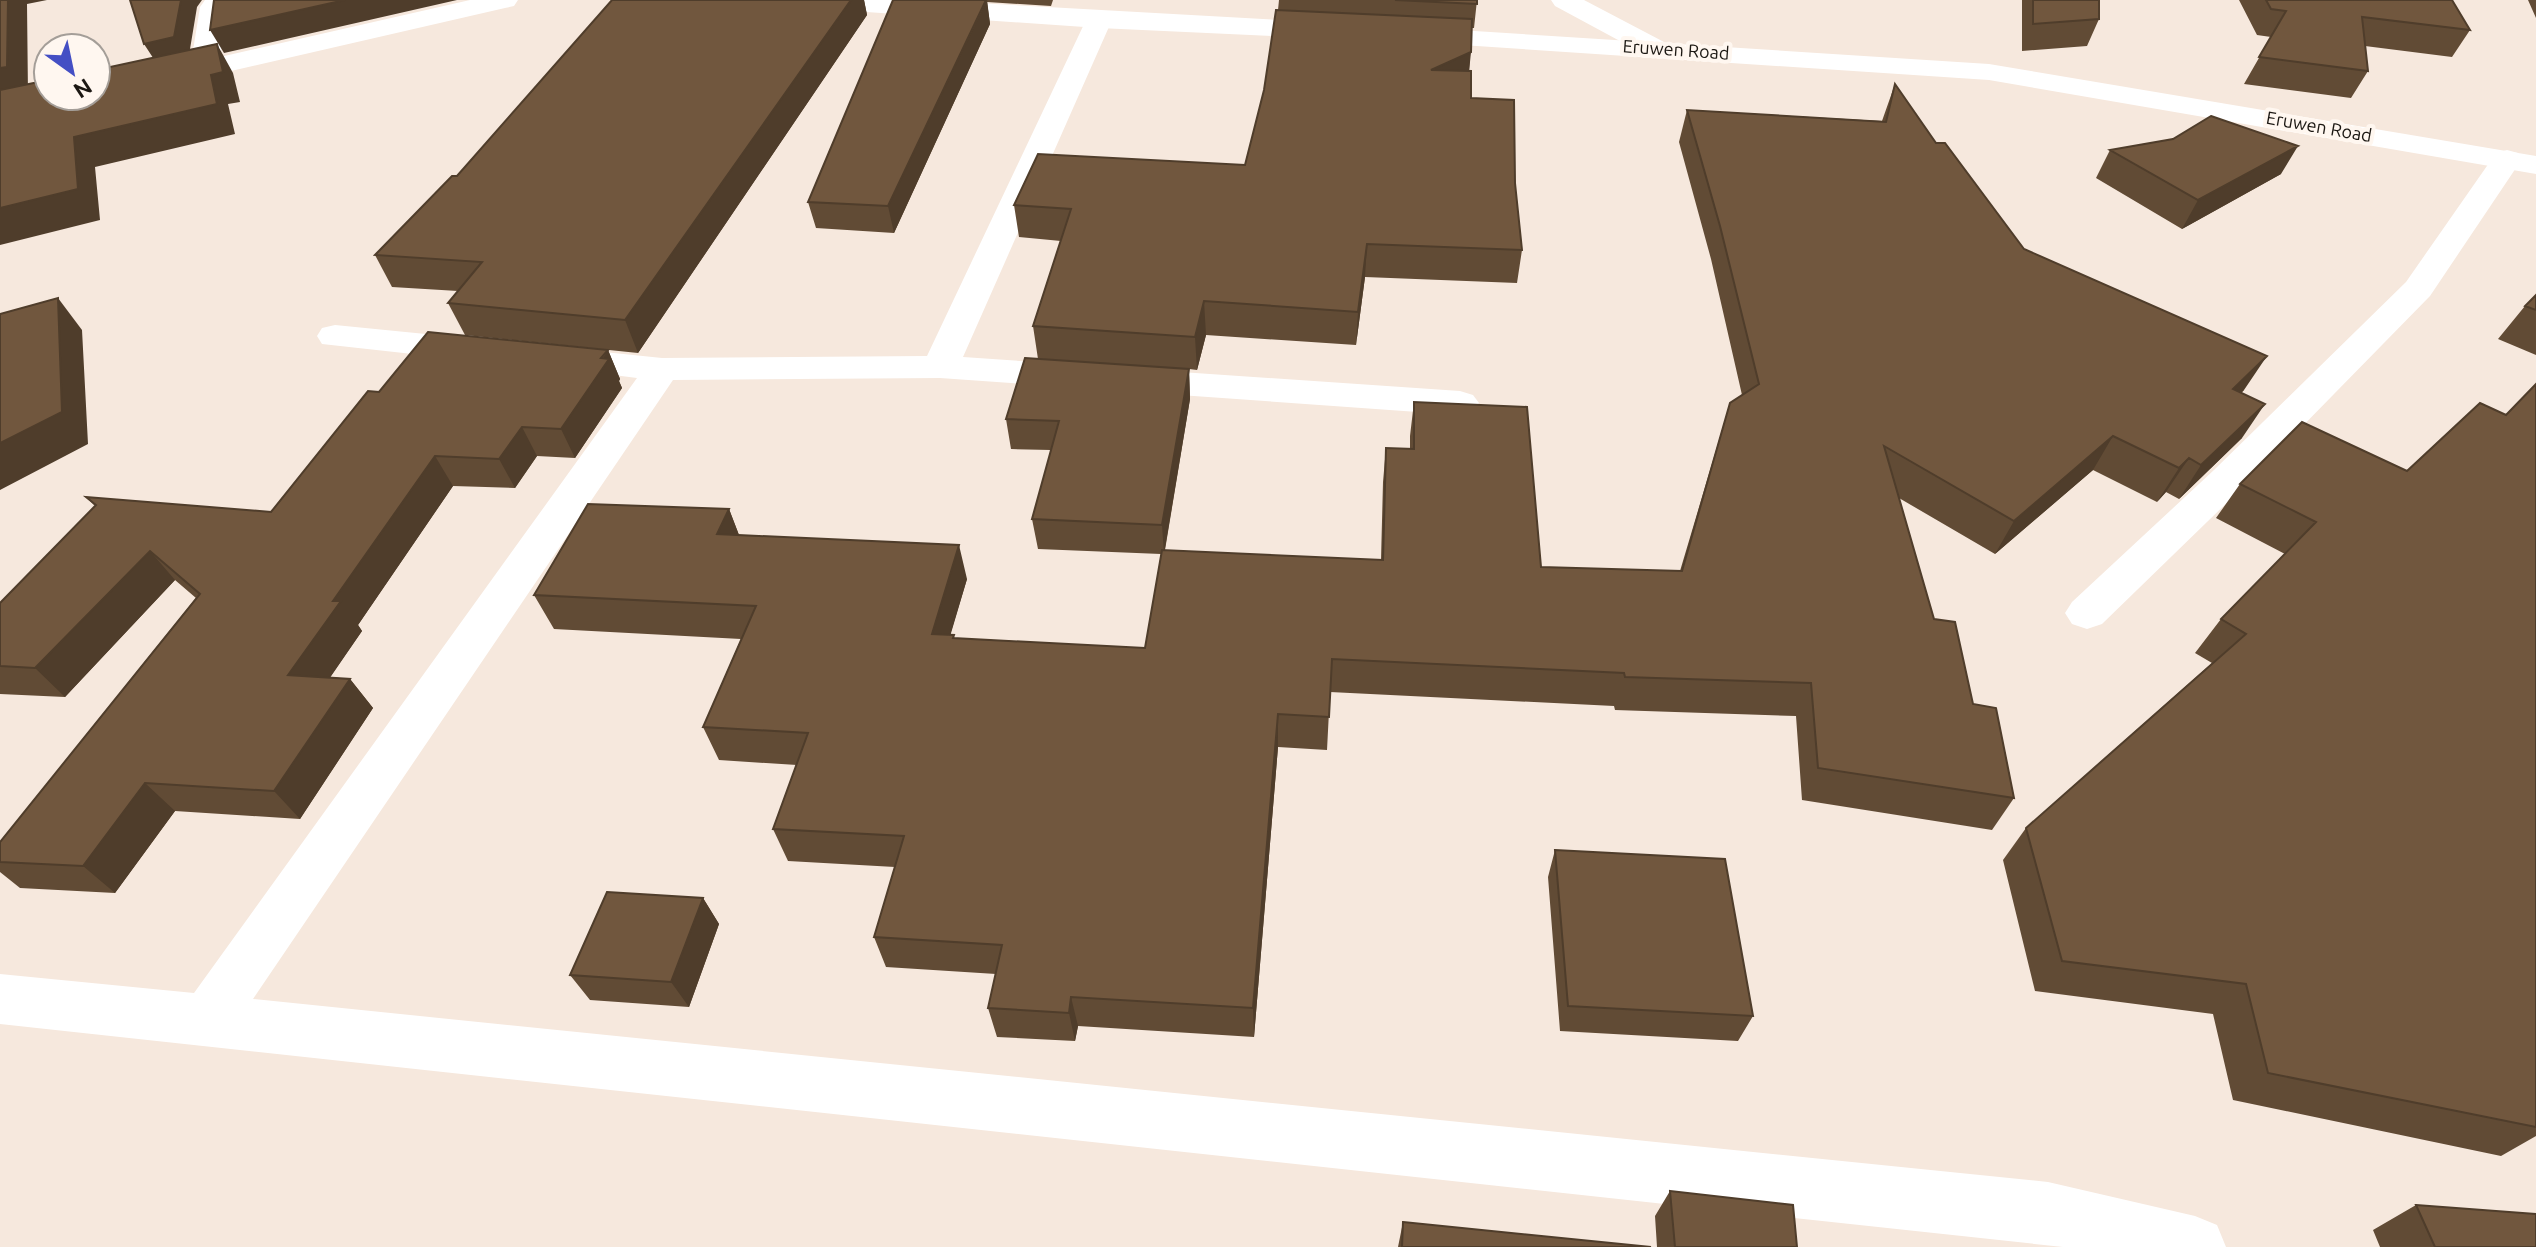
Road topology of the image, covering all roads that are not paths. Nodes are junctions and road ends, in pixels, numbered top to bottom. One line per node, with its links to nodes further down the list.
1 (219, 0): 7 (street)
2 (505, 0): 7 (street)
3 (809, 0): 5 (street, Eruwen Road)
4 (1564, 0): 6 (street)
5 (1099, 20): 6 (street, Eruwen Road); 11 (street)
6 (1654, 48): 9 (street, Eruwen Road)
7 (204, 69): 8 (street)
8 (112, 89)
9 (2522, 162): 14 (street)
10 (335, 336): 12 (street)
11 (940, 367): 12 (street); 13 (street)
12 (662, 369): 16 (street)
13 (1460, 403)
14 (2087, 613)
15 (0, 999): 16 (street)
16 (208, 1019): 17 (street)
17 (2195, 1247)

